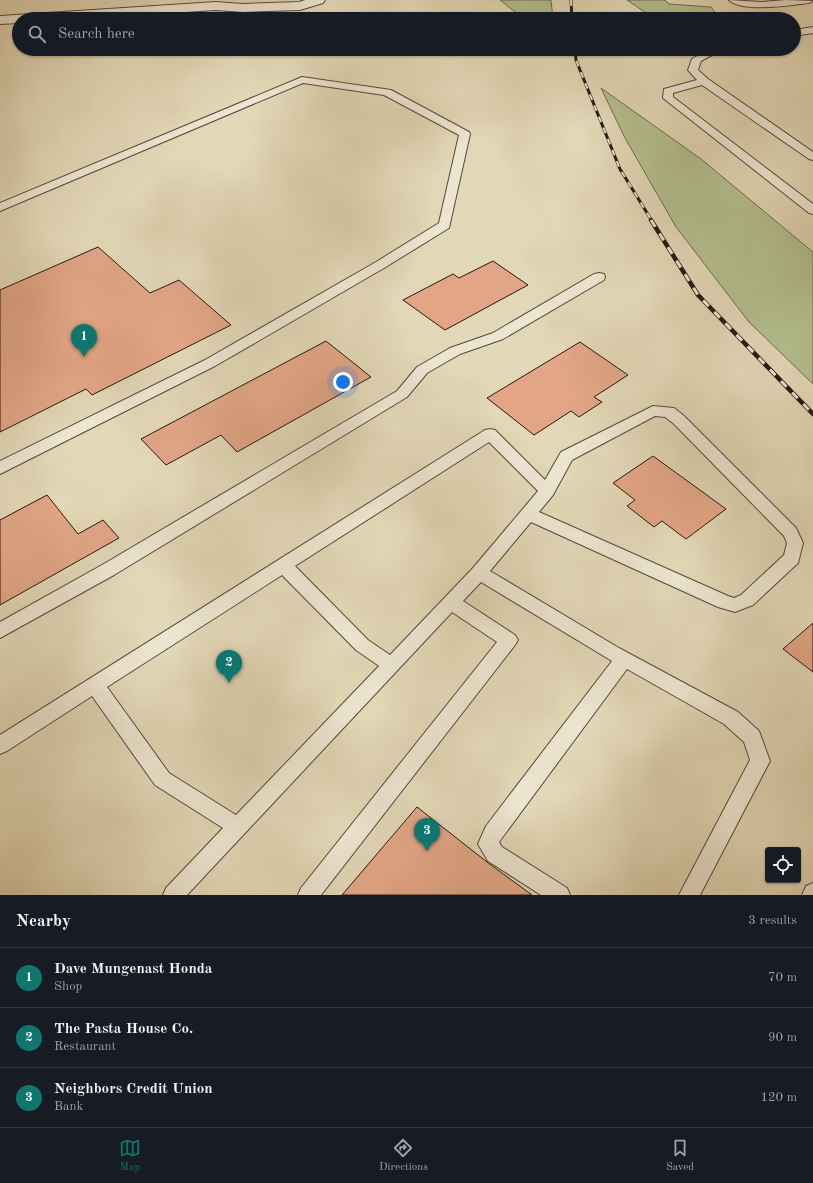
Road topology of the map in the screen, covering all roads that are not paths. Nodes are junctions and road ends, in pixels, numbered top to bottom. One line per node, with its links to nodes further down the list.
1 (318, 0): 4 (street)
2 (734, 0): 3 (lane)
3 (809, 0)
4 (123, 12)
5 (12, 19): 6 (street)
6 (0, 20)
7 (813, 30): 8 (lane)
8 (801, 32)
9 (702, 56): 10 (lane)
10 (704, 81): 11 (lane); 13 (lane)
11 (813, 157)
12 (0, 207): 15 (lane)
13 (813, 210)
14 (599, 277): 21 (lane)
15 (0, 468)
16 (547, 491): 17 (lane); 17 (lane); 18 (lane)
17 (528, 514): 19 (lane)
18 (283, 565): 23 (lane); 24 (lane)
19 (479, 572): 20 (lane); 22 (lane)
20 (450, 602): 23 (lane); 28 (lane)
21 (0, 631)
22 (624, 659): 29 (lane); 30 (lane)
23 (391, 665): 26 (lane)
24 (94, 684): 25 (lane); 26 (lane)
25 (0, 745)
26 (238, 827): 27 (lane)
27 (181, 893)
28 (308, 895)
29 (560, 895)
30 (689, 895)

